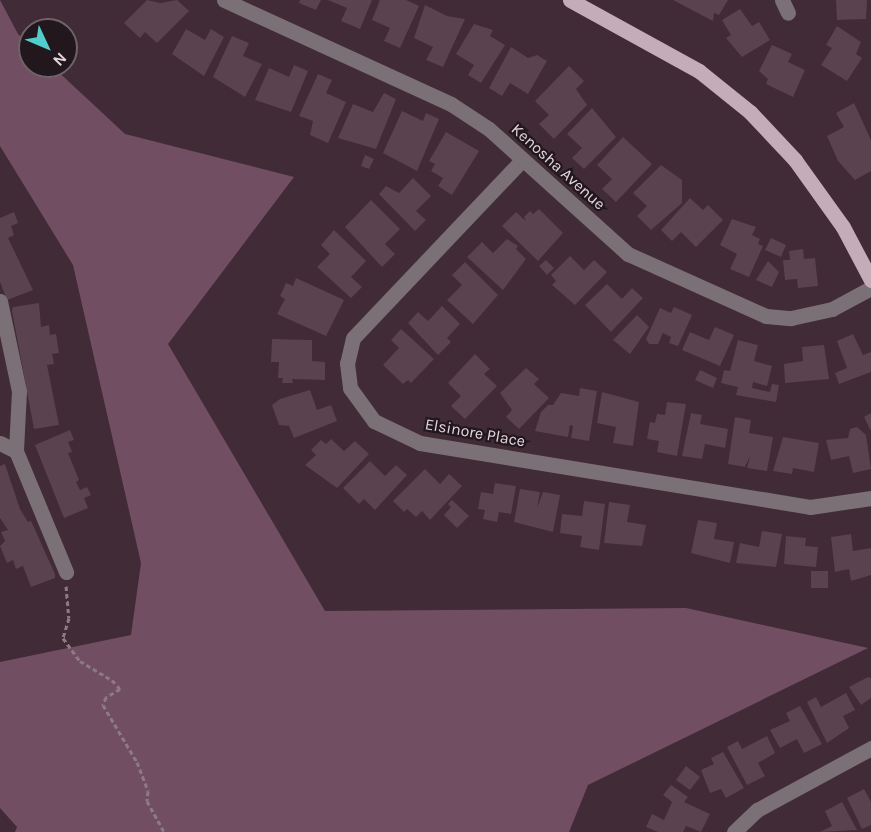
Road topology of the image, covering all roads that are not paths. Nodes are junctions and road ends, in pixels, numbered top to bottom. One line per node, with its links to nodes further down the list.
1 (224, 0): 3 (street, Kenosha Avenue)
2 (570, 0): 4 (main road)
3 (522, 160): 5 (street, Kenosha Avenue); 9 (street, Elsinore Place)
4 (871, 280)
5 (871, 288)
6 (0, 301): 8 (street)
7 (0, 442): 8 (street)
8 (16, 451): 10 (street)
9 (871, 498)
10 (66, 572)
11 (871, 748): 12 (street)
12 (734, 832)

